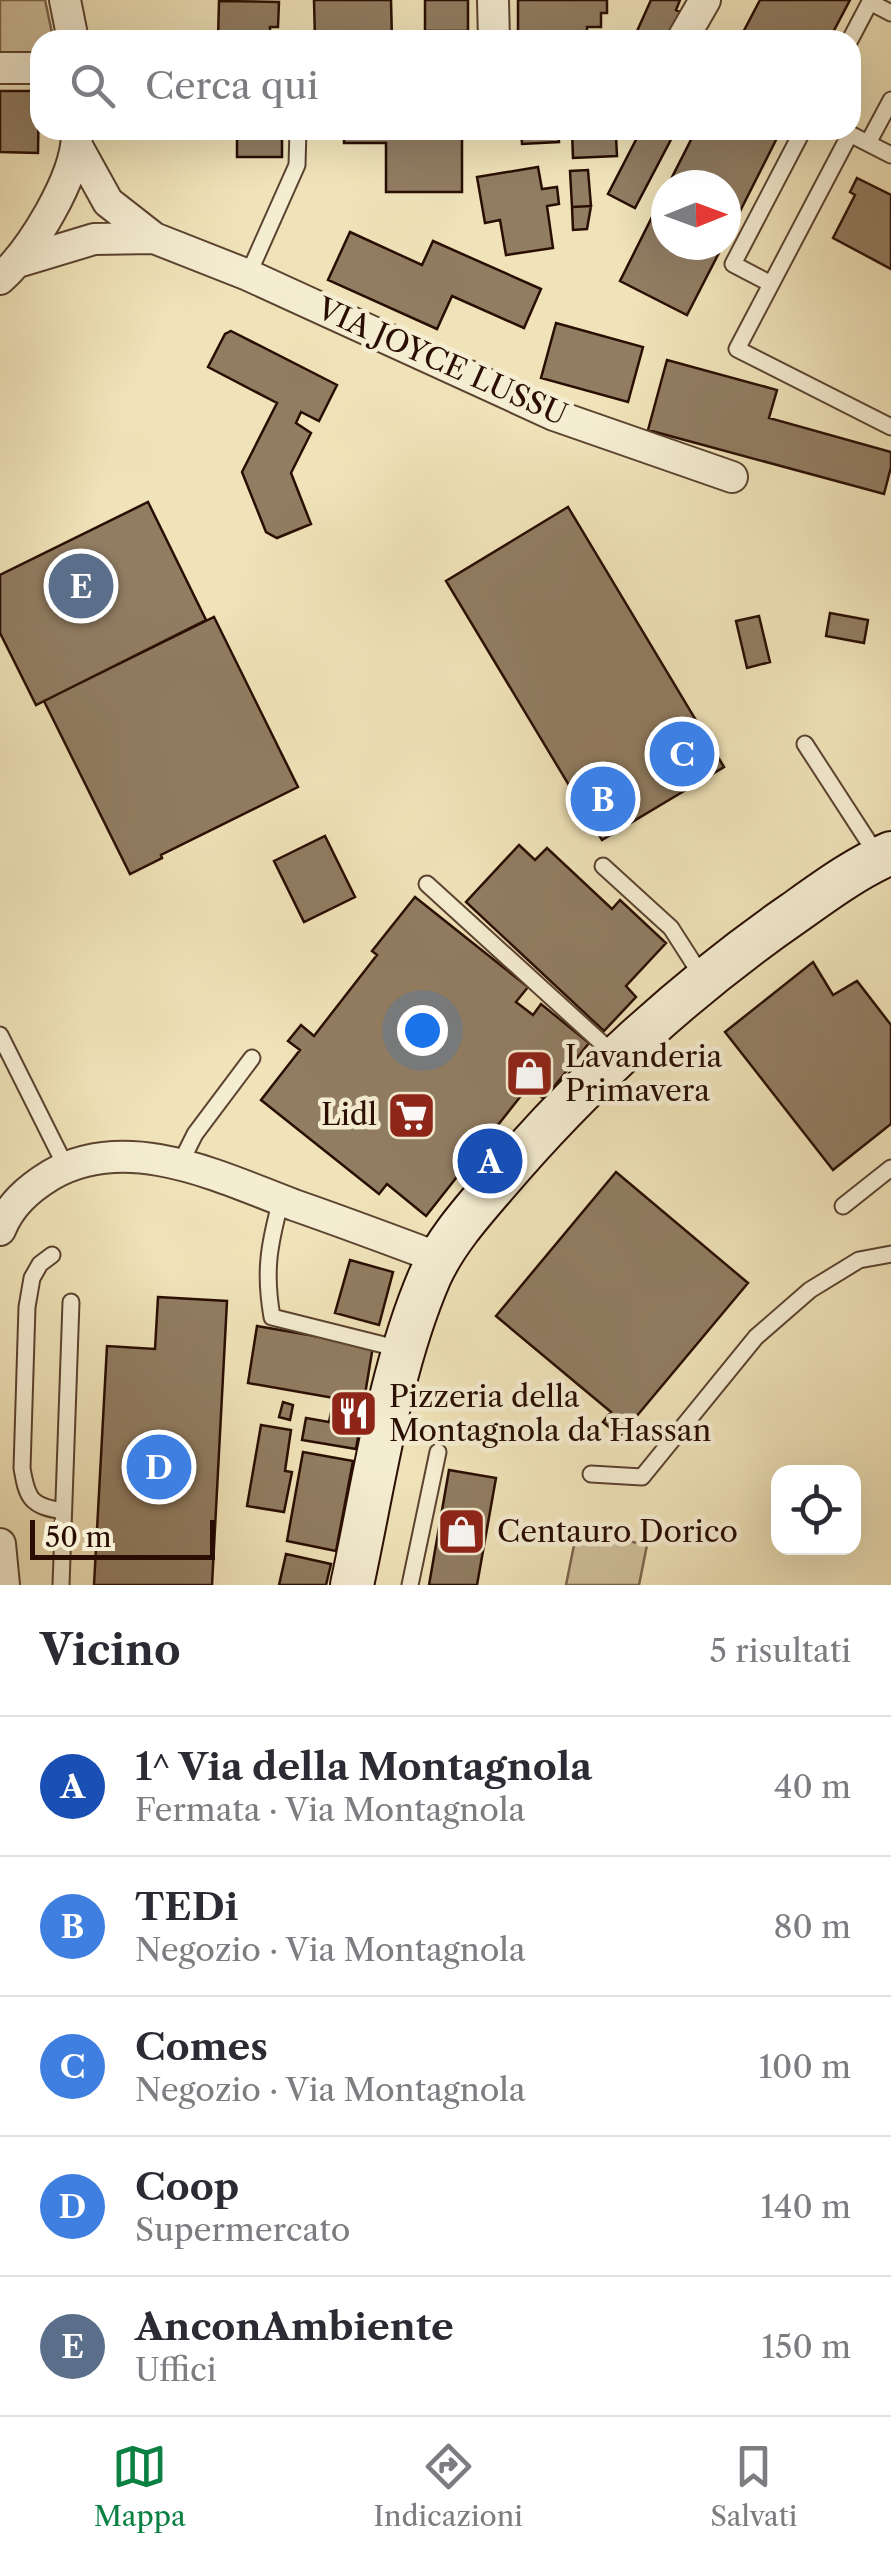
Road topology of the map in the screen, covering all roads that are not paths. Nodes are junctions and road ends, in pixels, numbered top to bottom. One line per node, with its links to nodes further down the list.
1 (65, 0): 6 (street)
2 (493, 0): 7 (street)
3 (706, 0): 8 (street)
4 (870, 1): 5 (lane); 9 (lane)
5 (891, 13)
6 (71, 30)
7 (494, 30)
8 (688, 30)
9 (855, 30)
10 (0, 68): 11 (street)
11 (30, 68)
12 (891, 100): 19 (lane)
13 (76, 140): 21 (street)
14 (78, 140): 22 (street, VIA JOYCE LUSSU)
15 (298, 140): 26 (lane)
16 (798, 140): 27 (lane)
17 (842, 140): 27 (lane)
18 (861, 140): 19 (lane)
19 (868, 144): 20 (lane)
20 (891, 156)
21 (57, 201): 22 (street); 24 (street); 25 (street)
22 (108, 202): 23 (street, VIA JOYCE LUSSU)
23 (154, 238): 24 (street, VIA JOYCE LUSSU); 26 (street, VIA JOYCE LUSSU)
24 (94, 240): 25 (street, VIA JOYCE LUSSU)
25 (9, 271)
26 (248, 275): 29 (street, VIA JOYCE LUSSU)
27 (771, 284): 28 (lane)
28 (891, 427)
29 (732, 477)
30 (804, 744): 31 (lane)
31 (885, 856): 34 (main road)
32 (603, 866): 34 (lane)
33 (427, 884): 36 (lane)
34 (706, 981): 36 (main road)
35 (0, 1036): 39 (lane)
36 (618, 1057): 46 (main road)
37 (252, 1058): 38 (lane)
38 (180, 1164): 39 (street); 41 (street)
39 (66, 1167): 43 (street)
40 (891, 1168): 42 (lane)
41 (281, 1200): 46 (street); 48 (lane)
42 (843, 1206)
43 (0, 1230)
44 (891, 1254): 50 (lane)
45 (52, 1255): 51 (lane)
46 (439, 1258): 48 (main road)
47 (71, 1302): 51 (lane)
48 (404, 1350): 55 (main road)
49 (438, 1452): 56 (lane)
50 (591, 1474)
51 (64, 1510): 54 (lane)
52 (0, 1544): 53 (street)
53 (4, 1585)
54 (61, 1585)
55 (352, 1585)
56 (410, 1585)

